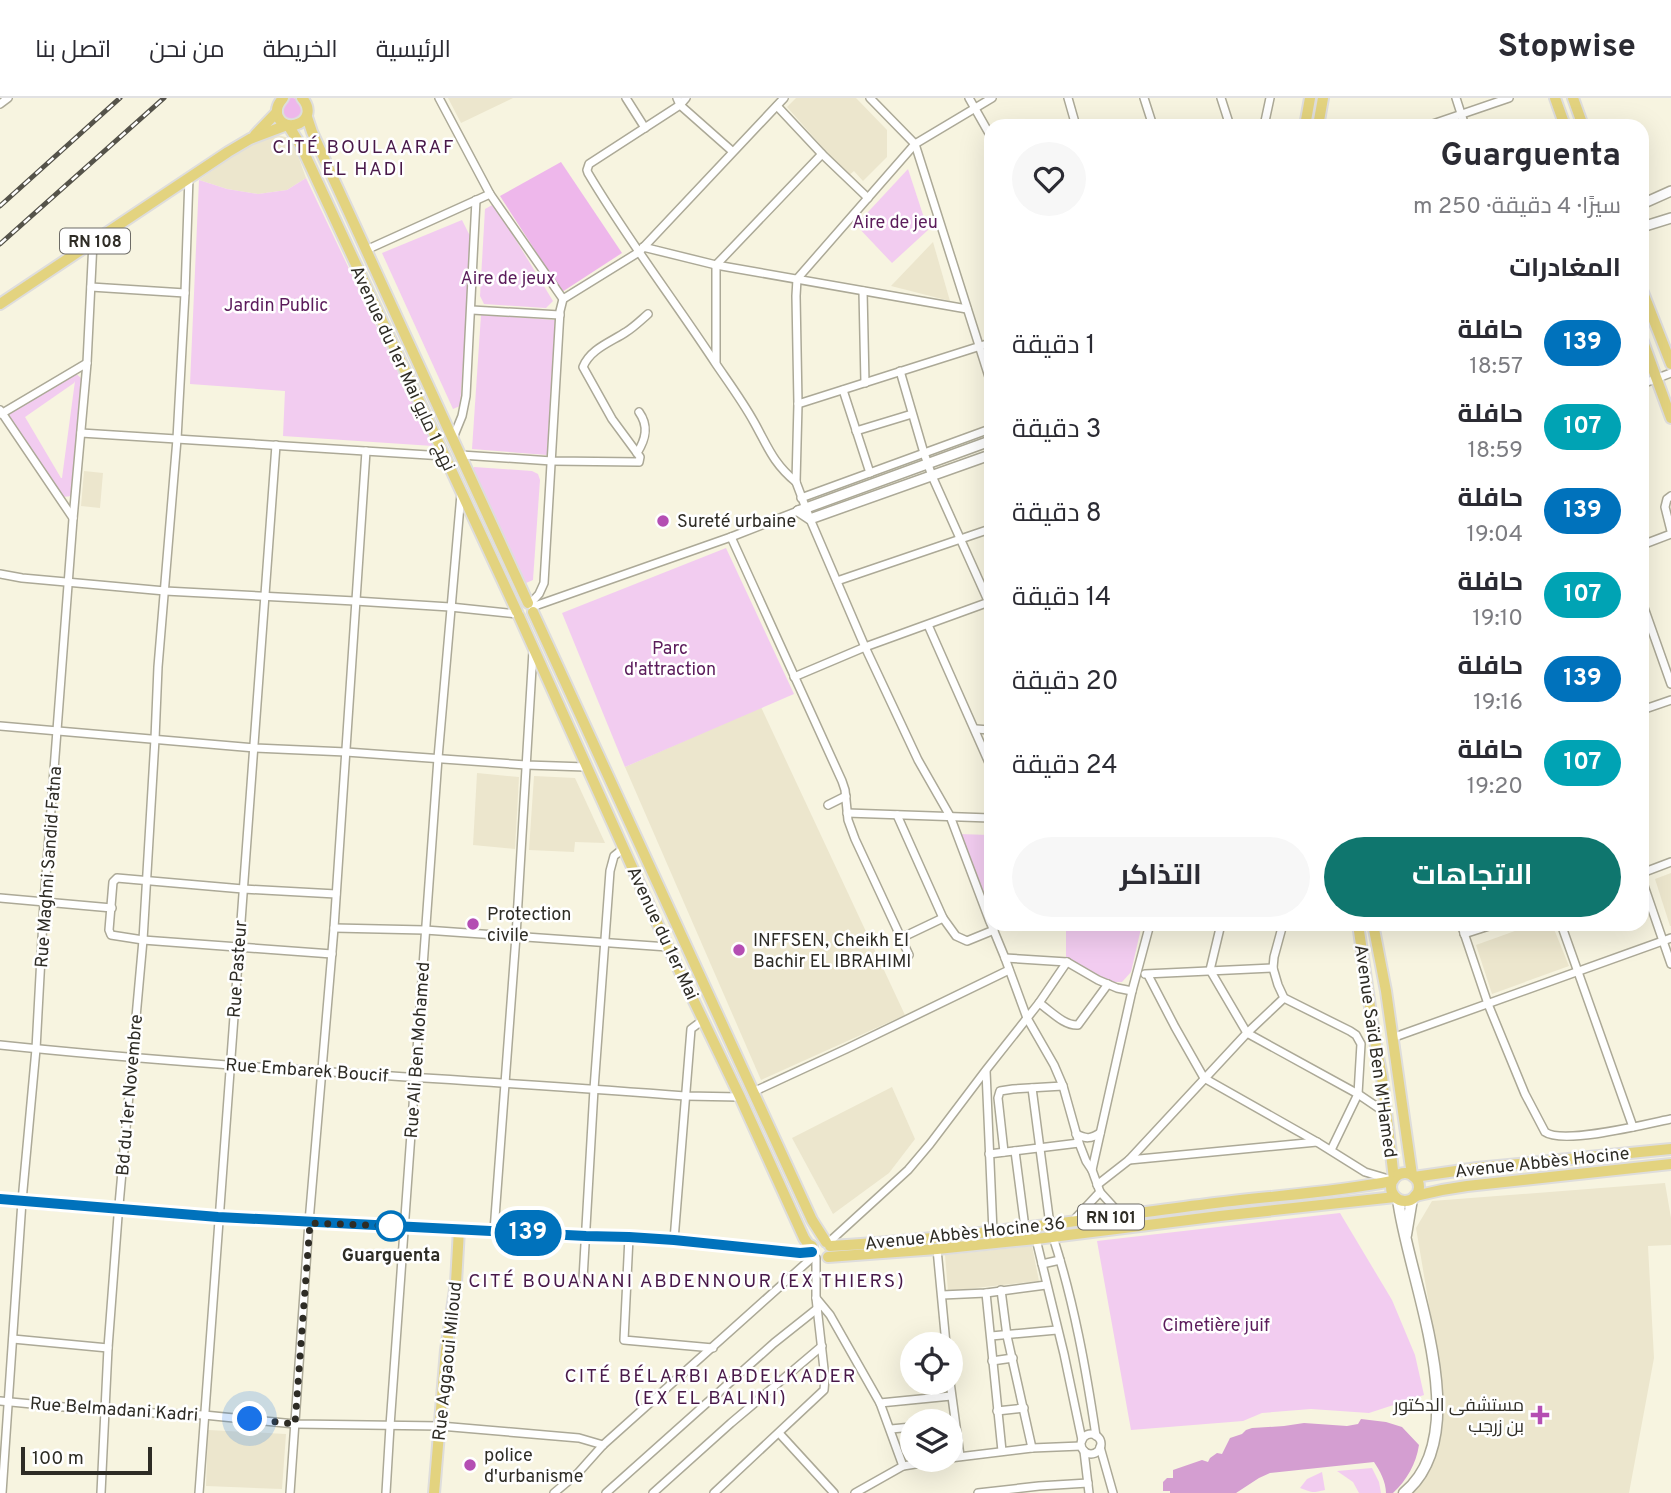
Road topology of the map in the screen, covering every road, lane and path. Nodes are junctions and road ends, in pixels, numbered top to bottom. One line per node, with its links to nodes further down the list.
1 (8, 98): 22 (street)
2 (317, 98): 24 (main road)
3 (439, 98): 47 (street)
4 (626, 98): 40 (street)
5 (687, 98): 21 (street)
6 (784, 98): 23 (street)
7 (870, 98): 42 (street)
8 (969, 98): 25 (street)
9 (992, 98): 25 (street)
10 (1068, 98): 28 (street)
11 (1144, 98): 29 (street)
12 (1221, 98): 30 (street)
13 (1269, 98): 31 (street)
14 (1310, 98): 32 (main road)
15 (1323, 98): 33 (main road)
16 (1456, 98): 27 (street)
17 (1508, 98): 27 (street)
18 (1555, 98): 36 (main road)
19 (1573, 98): 37 (main road)
20 (281, 99): 26 (main road)
21 (679, 102): 40 (street); 43 (street)
22 (0, 104)
23 (777, 106): 43 (street); 44 (street)
24 (305, 107): 39 (main road); 55 (main road, Avenue du 1er Mai نهج 1 مايو)
25 (975, 107): 38 (street); 42 (street)
26 (277, 112): 39 (main road, Avenue du 1er Mai نهج 1 مايو); 41 (main road)
27 (1461, 114): 34 (street); 35 (street)
28 (1074, 119)
29 (1151, 119)
30 (1228, 119)
31 (1265, 119)
32 (1306, 119)
33 (1319, 119)
34 (1447, 119)
35 (1463, 119)
36 (1562, 119)
37 (1580, 119)
38 (984, 124)
39 (287, 125): 41 (main road, RN 108); 97 (main road, Avenue du 1er Mai نهج 1 مايو)
40 (645, 128): 54 (street)
41 (250, 139): 45 (main road, RN 108)
42 (915, 145): 48 (street); 64 (street)
43 (732, 151): 54 (street)
44 (822, 154): 48 (street); 56 (street)
45 (189, 177): 53 (main road, RN 108); 60 (street, Bd du 1er Novembre)
46 (1671, 191): 50 (street)
47 (490, 194): 49 (street); 61 (street)
48 (868, 198): 57 (street)
49 (476, 200): 55 (street); 65 (street)
50 (1649, 201)
51 (1671, 218): 52 (street)
52 (1649, 225)
53 (93, 242): 58 (street, Rue Maghni Sandid Fatna); 62 (main road, RN 108)
54 (641, 249): 56 (street); 61 (street); 73 (street)
55 (366, 250): 89 (main road, Avenue du 1er Mai نهج 1 مايو)
56 (716, 265): 57 (street); 73 (street)
57 (797, 279): 59 (street); 81 (street)
58 (91, 287): 60 (street); 72 (street, Rue Maghni Sandid Fatna)
59 (863, 291): 64 (street); 79 (street)
60 (185, 293): 90 (street, Bd du 1er Novembre)
61 (563, 299): 67 (street)
62 (0, 304)
63 (1649, 308): 74 (main road)
64 (967, 309): 69 (street)
65 (472, 310): 67 (street); 89 (street)
66 (648, 314): 94 (street)
67 (559, 315): 99 (street)
68 (984, 345): 69 (street)
69 (979, 347): 71 (street); 75 (street)
70 (1649, 357): 77 (main road)
71 (984, 362)
72 (87, 363): 83 (street); 88 (street, Rue Maghni Sandid Fatna)
73 (716, 363): 103 (street)
74 (1671, 364)
75 (900, 371): 79 (street); 84 (street)
76 (1671, 373): 77 (street)
77 (1657, 378): 78 (street); 85 (main road)
78 (1649, 381)
79 (865, 383): 80 (street)
80 (843, 390): 81 (street); 86 (street)
81 (798, 404): 103 (street)
82 (639, 412): 94 (street)
83 (1, 413): 108 (street)
84 (912, 414): 86 (street); 95 (street)
85 (1671, 418)
86 (856, 431): 101 (street)
87 (984, 431): 95 (street)
88 (81, 433): 90 (street); 108 (street, Rue Maghni Sandid Fatna)
89 (453, 438): 96 (main road, Avenue du 1er Mai نهج 1 مايو)
90 (177, 439): 92 (street); 119 (street, Bd du 1er Novembre)
91 (984, 443): 100 (street)
92 (276, 445): 93 (street); 120 (street, Rue Pasteur)
93 (366, 451): 97 (street); 121 (street)
94 (637, 453): 99 (street)
95 (924, 453): 100 (street); 101 (street)
96 (461, 455): 97 (main road); 99 (street); 123 (main road, Avenue du 1er Mai نهج 1 مايو)
97 (444, 456): 104 (main road, Avenue du 1er Mai نهج 1 مايو)
98 (984, 457): 102 (street)
99 (552, 461): 123 (street)
100 (928, 464): 102 (street); 107 (street)
101 (870, 473): 106 (street)
102 (932, 476): 109 (street); 113 (street)
103 (796, 482): 106 (street)
104 (461, 494): 124 (street); 125 (main road, Avenue du 1er Mai نهج 1 مايو)
105 (1671, 496): 111 (street)
106 (801, 498): 107 (street)
107 (802, 510): 109 (street); 112 (street)
108 (73, 519): 117 (street, Rue Maghni Sandid Fatna)
109 (810, 519): 116 (street)
110 (984, 531): 113 (street)
111 (1671, 533): 114 (street)
112 (732, 537): 123 (street); 130 (street)
113 (961, 539): 116 (street); 118 (street)
114 (1649, 542)
115 (0, 574): 117 (street)
116 (837, 581): 129 (street)
117 (69, 582): 119 (street); 137 (street, Rue Maghni Sandid Fatna)
118 (984, 589)
119 (165, 591): 120 (street); 138 (street, Bd du 1er Novembre)
120 (265, 595): 121 (street); 139 (street, Rue Pasteur)
121 (355, 601): 124 (street); 141 (street)
122 (984, 602): 126 (street)
123 (531, 606): 125 (main road); 151 (main road, Avenue du 1er Mai)
124 (450, 607): 125 (street); 142 (street, Rue Ali Ben Mohamed)
125 (518, 614): 128 (main road, Avenue du 1er Mai)
126 (928, 625): 129 (street); 135 (street)
127 (1649, 634): 131 (street)
128 (533, 647): 143 (street); 144 (main road, Avenue du 1er Mai)
129 (865, 648): 130 (street); 149 (street)
130 (793, 677): 145 (street)
131 (1671, 684)
132 (1671, 700): 133 (street)
133 (1649, 708)
134 (0, 726): 137 (street)
135 (976, 729): 136 (street); 140 (street)
136 (984, 730)
137 (58, 732): 138 (street); 160 (street, Rue Maghni Sandid Fatna)
138 (155, 739): 139 (street); 155 (street, Bd du 1er Novembre)
139 (255, 748): 141 (street); 156 (street, Rue Pasteur)
140 (984, 750)
141 (346, 752): 142 (street); 157 (street)
142 (438, 758): 143 (street); 165 (street, Rue Ali Ben Mohamed)
143 (526, 765): 144 (street); 177 (street)
144 (586, 767): 152 (main road, Avenue du 1er Mai)
145 (846, 796): 146 (street); 147 (street)
146 (828, 805)
147 (847, 813): 148 (street); 178 (street)
148 (897, 815): 149 (street); 163 (street)
149 (950, 816): 150 (street); 161 (street)
150 (984, 818)
151 (639, 841): 152 (main road); 200 (main road, Avenue du 1er Mai)
152 (624, 848): 181 (street); 183 (main road, Avenue du 1er Mai)
153 (1671, 862): 154 (street)
154 (1649, 870)
155 (146, 880): 156 (street); 162 (street); 179 (street, Bd du 1er Novembre)
156 (243, 889): 157 (street); 182 (street, Rue Pasteur)
157 (336, 894): 164 (street)
158 (1649, 897): 180 (street)
159 (0, 898): 160 (street)
160 (44, 902): 162 (street); 208 (street, Rue Maghni Sandid Fatna)
161 (984, 902)
162 (112, 908): 179 (street)
163 (943, 918): 166 (street); 178 (street)
164 (334, 928): 165 (street); 184 (street)
165 (425, 930): 177 (street); 213 (street, Rue Ali Ben Mohamed)
166 (984, 931)
167 (995, 931): 186 (street)
168 (1148, 931): 192 (street)
169 (1219, 931): 191 (street)
170 (1281, 931): 189 (street)
171 (1359, 931): 205 (main road, Avenue Saïd Ben M'Hamed)
172 (1374, 931): 204 (main road, Avenue Saïd Ben M'Hamed)
173 (1463, 931): 176 (street)
174 (1473, 931): 176 (street)
175 (1564, 931): 193 (street)
176 (1464, 934): 199 (street)
177 (516, 936): 181 (street); 215 (street)
178 (901, 938): 185 (street)
179 (143, 940): 182 (street); 209 (street, Bd du 1er Novembre)
180 (1667, 940): 188 (street); 193 (street)
181 (605, 943): 183 (street); 218 (street)
182 (239, 947): 184 (street); 210 (street, Rue Pasteur)
183 (668, 947): 202 (main road, Avenue du 1er Mai)
184 (332, 954): 212 (street)
185 (909, 955)
186 (1005, 958): 187 (street); 190 (street)
187 (1067, 962): 195 (street); 198 (street)
188 (1671, 964)
189 (1273, 968): 191 (street); 197 (street)
190 (1009, 970): 201 (street); 219 (street)
191 (1210, 970): 194 (street); 203 (street)
192 (1138, 972): 194 (street); 196 (street)
193 (1579, 972): 199 (street); 225 (street)
194 (1148, 975): 214 (street)
195 (1108, 984): 196 (street); 198 (street)
196 (1132, 991): 226 (street)
197 (1284, 998): 203 (street); 206 (street)
198 (1039, 1003): 201 (street)
199 (1488, 1004): 204 (street); 225 (street)
200 (718, 1013): 202 (main road); 219 (main road, Avenue du 1er Mai)
201 (1027, 1018): 211 (street); 216 (street)
202 (703, 1020): 221 (street); 222 (main road, Avenue du 1er Mai)
203 (1247, 1033): 214 (street); 220 (street)
204 (1392, 1038): 239 (main road, Avenue Saïd Ben M'Hamed)
205 (1375, 1041): 206 (street); 223 (main road, Avenue Saïd Ben M'Hamed)
206 (1361, 1044): 220 (street)
207 (0, 1045): 208 (street, Rue Embarek Boucif)
208 (36, 1049): 209 (street, Rue Embarek Boucif); 245 (street, Rue Maghni Sandid Fatna)
209 (133, 1059): 210 (street, Rue Embarek Boucif); 246 (street, Bd du 1er Novembre)
210 (230, 1064): 212 (street, Rue Embarek Boucif); 248 (street, Rue Pasteur)
211 (986, 1070): 235 (street); 264 (street)
212 (322, 1072): 213 (street, Rue Embarek Boucif); 250 (street)
213 (415, 1077): 215 (street, Rue Embarek Boucif); 252 (street, Rue Ali Ben Mohamed)
214 (1204, 1078): 228 (street); 236 (street)
215 (505, 1083): 218 (street, Rue Embarek Boucif); 255 (street)
216 (1063, 1086): 217 (street); 227 (street)
217 (1032, 1088): 230 (street); 234 (street)
218 (594, 1089): 221 (street, Rue Embarek Boucif); 257 (street)
219 (753, 1091): 222 (main road); 264 (main road, Avenue du 1er Mai)
220 (1358, 1094): 223 (street); 232 (street)
221 (685, 1097): 222 (street, Rue Embarek Boucif); 262 (street)
222 (740, 1097): 264 (main road, Avenue du 1er Mai)
223 (1386, 1113): 240 (main road, Avenue Saïd Ben M'Hamed)
224 (1671, 1119): 225 (street)
225 (1633, 1127)
226 (1100, 1133): 227 (street); 238 (street)
227 (1076, 1134): 229 (street)
228 (1317, 1142): 232 (street); 236 (street)
229 (1079, 1143): 230 (street); 238 (street)
230 (1039, 1147): 233 (street); 251 (street)
231 (1671, 1149): 239 (main road, Avenue Abbès Hocine)
232 (1331, 1150): 240 (street)
233 (1015, 1151): 234 (street); 253 (street)
234 (1004, 1152): 235 (street)
235 (989, 1154): 256 (street)
236 (1129, 1160): 241 (street)
237 (1671, 1164): 242 (main road, Avenue Abbès Hocine)
238 (1091, 1170): 241 (street)
239 (1413, 1176): 240 (main road); 242 (main road)
240 (1393, 1180): 243 (main road); 247 (main road, Avenue Abbès Hocine 36 / RN 101)
241 (1099, 1189): 247 (street); 249 (street)
242 (1413, 1197): 243 (main road); 258 (main road)
243 (1396, 1198): 258 (main road); 260 (main road, Avenue Abbès Hocine 36 / RN 101)
244 (0, 1199): 245 (main road, RN 101)
245 (22, 1201): 246 (main road, RN 101); 278 (street, Rue Maghni Sandid Fatna)
246 (118, 1212): 248 (main road, RN 101); 280 (street, Bd du 1er Novembre)
247 (1121, 1216): 249 (main road, Avenue Abbès Hocine 36 / RN 101)
248 (218, 1217): 250 (main road, RN 101); 294 (street, Rue Pasteur)
249 (1073, 1221): 251 (main road, Avenue Abbès Hocine 36 / RN 101)
250 (310, 1223): 252 (main road, RN 101); 295 (street)
251 (1049, 1225): 253 (main road, Avenue Abbès Hocine 36 / RN 101)
252 (405, 1227): 254 (main road, RN 101); 296 (street, Rue Ali Ben Mohamed)
253 (1025, 1228): 256 (main road, Avenue Abbès Hocine 36 / RN 101)
254 (459, 1229): 255 (main road, RN 101); 297 (main road, Rue Aggaoui Miloud)
255 (494, 1231): 257 (main road, RN 101)
256 (993, 1232): 264 (main road, Avenue Abbès Hocine 36 / RN 101)
257 (586, 1236): 259 (main road, RN 101); 267 (street)
258 (1406, 1236): 326 (main road)
259 (629, 1237): 262 (main road, RN 101); 281 (street)
260 (1053, 1237): 261 (main road, Avenue Abbès Hocine 36 / RN 101); 265 (street)
261 (1036, 1239): 263 (main road, Avenue Abbès Hocine 36 / RN 101); 266 (street)
262 (674, 1240): 264 (main road, RN 101)
263 (937, 1249): 264 (main road, Avenue Abbès Hocine 36 / RN 101); 271 (street)
264 (823, 1251): 272 (street); 281 (street)
265 (1060, 1259): 266 (street); 282 (street)
266 (1042, 1264): 268 (street)
267 (583, 1279)
268 (1046, 1285): 269 (street); 274 (street)
269 (1001, 1290): 270 (street); 277 (street)
270 (986, 1293): 271 (street); 276 (street)
271 (942, 1295): 275 (street)
272 (816, 1298): 273 (street); 289 (street)
273 (818, 1308): 279 (street); 318 (street)
274 (1057, 1330): 277 (street); 283 (street)
275 (945, 1332)
276 (991, 1336): 277 (street); 285 (street)
277 (1007, 1336): 284 (street)
278 (13, 1339): 280 (street); 288 (street, Rue Maghni Sandid Fatna)
279 (822, 1346): 300 (street); 319 (street)
280 (108, 1348): 292 (street, Bd du 1er Novembre)
281 (713, 1348): 302 (street)
282 (1081, 1348): 283 (street); 301 (street)
283 (1064, 1354): 303 (street)
284 (1013, 1359): 285 (street); 290 (street)
285 (992, 1361): 293 (street)
286 (951, 1396): 289 (street); 291 (street)
287 (0, 1401): 288 (street, Rue Belmadani Kadri)
288 (9, 1402): 292 (street, Rue Belmadani Kadri); 311 (street, Rue Maghni Sandid Fatna)
289 (880, 1403): 299 (street)
290 (1024, 1408): 293 (street); 305 (street)
291 (951, 1409)
292 (106, 1411): 294 (street, Rue Belmadani Kadri); 312 (street, Bd du 1er Novembre)
293 (997, 1411): 306 (street)
294 (204, 1415): 295 (street, Rue Belmadani Kadri); 313 (street, Rue Pasteur)
295 (295, 1424): 296 (street, Rue Belmadani Kadri); 314 (street)
296 (390, 1426): 297 (street, Rue Belmadani Kadri); 315 (street, Rue Ali Ben Mohamed)
297 (440, 1426): 302 (street, Rue Belmadani Kadri); 316 (main road, Rue Aggaoui Miloud)
298 (900, 1428): 299 (street)
299 (891, 1429): 308 (street)
300 (779, 1433): 320 (street); 321 (street)
301 (1096, 1436): 303 (street); 304 (street)
302 (603, 1445): 317 (street)
303 (1082, 1446): 304 (street); 305 (street); 310 (street)
304 (1100, 1447): 325 (street)
305 (1032, 1448): 306 (street)
306 (1002, 1451): 307 (street)
307 (963, 1456)
308 (900, 1457)
309 (900, 1468): 322 (street)
310 (1088, 1483): 323 (street); 324 (street)
311 (2, 1493)
312 (102, 1493)
313 (199, 1493)
314 (290, 1493)
315 (386, 1493)
316 (435, 1493)
317 (554, 1493)
318 (606, 1493)
319 (653, 1493)
320 (715, 1493)
321 (834, 1493)
322 (855, 1493)
323 (978, 1493)
324 (1089, 1493)
325 (1113, 1493)
326 (1404, 1493)

